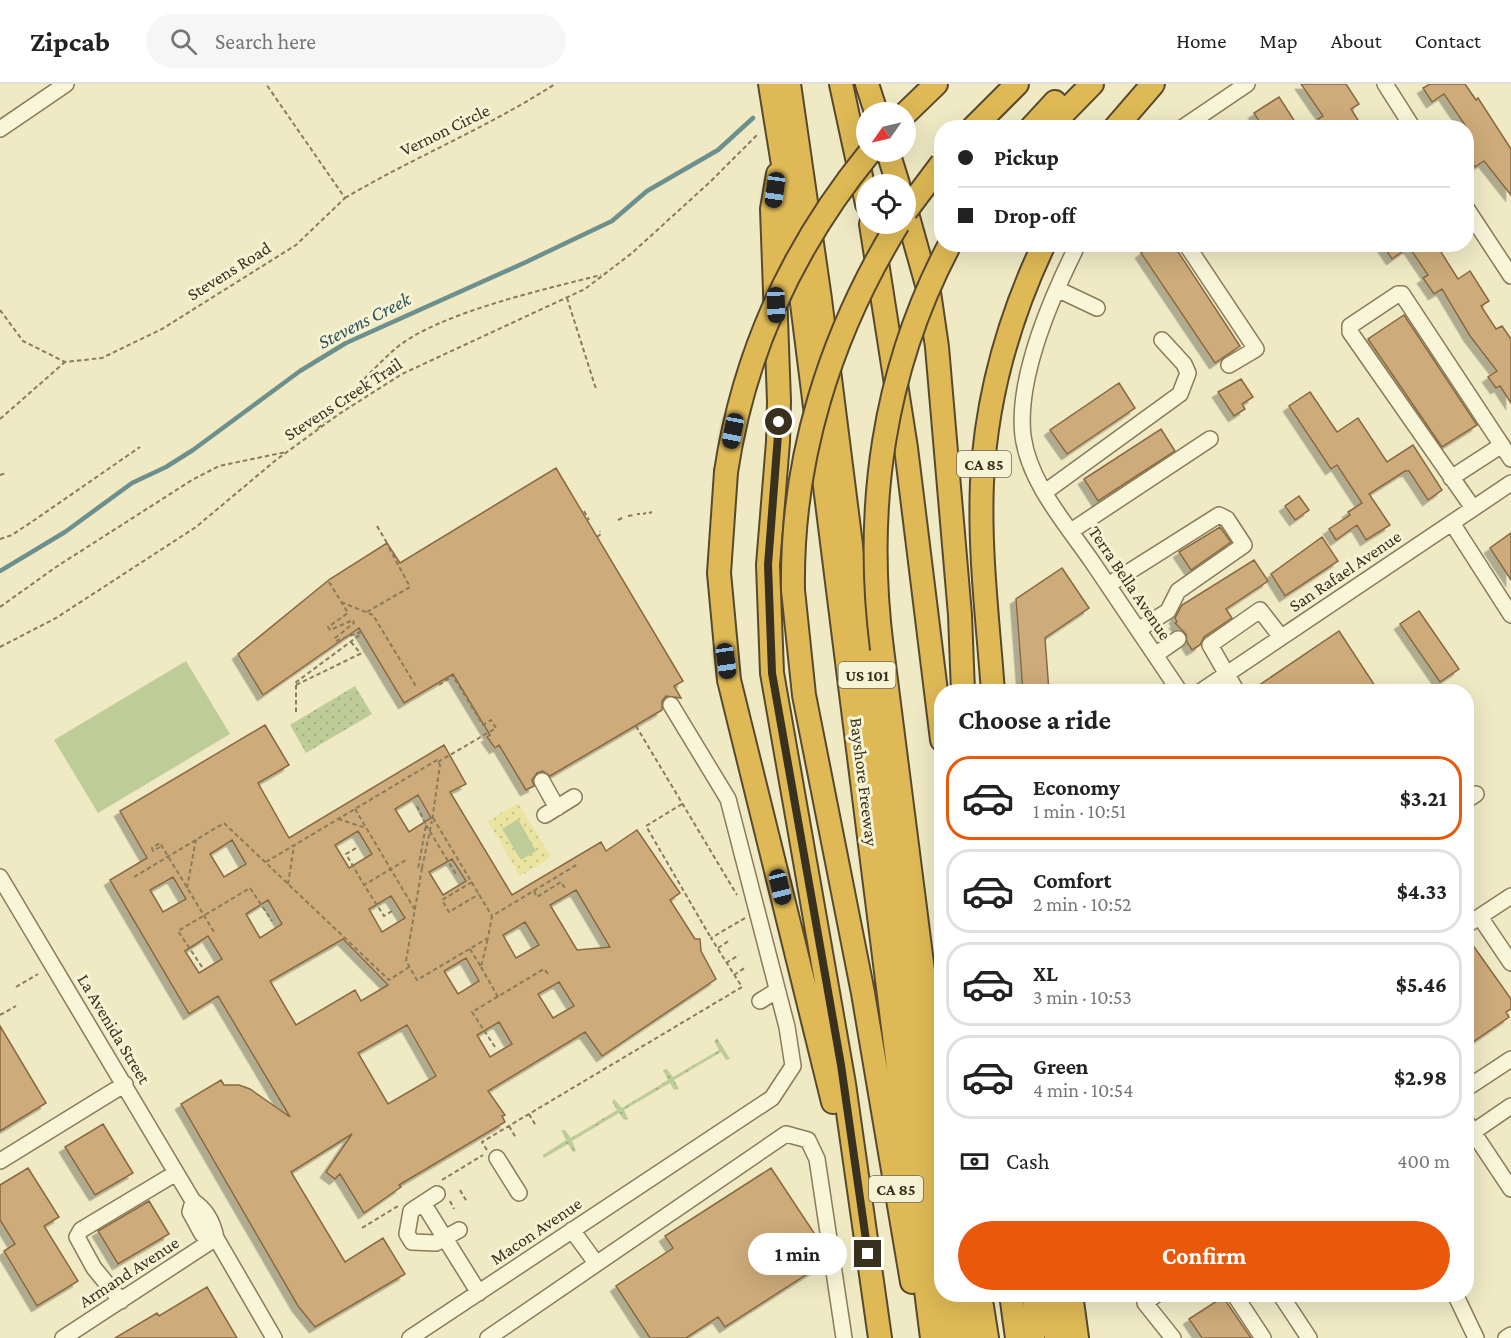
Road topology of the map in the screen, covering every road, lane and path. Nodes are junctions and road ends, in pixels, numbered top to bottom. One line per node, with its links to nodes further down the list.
1 (66, 84): 23 (street)
2 (266, 84): 30 (path)
3 (555, 84): 30 (path, Vernon Circle)
4 (770, 84): 25 (highway, Bayshore Freeway / US 101)
5 (789, 84): 192 (highway, US 101)
6 (841, 84): 28 (highway)
7 (867, 84): 15 (highway)
8 (936, 84): 16 (highway)
9 (1017, 84): 17 (highway)
10 (1073, 84): 18 (highway)
11 (1092, 84): 19 (highway)
12 (1152, 84): 20 (highway)
13 (1247, 84): 21 (street)
14 (1385, 84): 22 (street)
15 (873, 102)
16 (916, 103)
17 (981, 120)
18 (1039, 120)
19 (1057, 120)
20 (1122, 120)
21 (1194, 120)
22 (1408, 120)
23 (0, 129)
24 (757, 135): 40 (path, Stevens Creek Trail)
25 (781, 152): 199 (highway); 222 (highway, Bayshore Freeway / US 101)
26 (862, 162): 199 (highway, bridge)
27 (934, 173): 29 (highway, bridge)
28 (860, 174)
29 (916, 197)
30 (345, 198): 47 (path, Stevens Road)
31 (1474, 220): 41 (street)
32 (873, 234): 94 (highway)
33 (893, 234): 221 (highway, CA 85, bridge)
34 (912, 234): 95 (highway)
35 (946, 252): 88 (highway, bridge)
36 (962, 252): 88 (highway)
37 (1041, 252): 96 (highway, CA 85)
38 (1074, 252): 42 (street, Terra Bella Avenue)
39 (1191, 252): 48 (street)
40 (604, 274): 43 (path, Stevens Creek Trail); 51 (path)
41 (1511, 276)
42 (1058, 289): 44 (street); 61 (street, Terra Bella Avenue)
43 (567, 297): 49 (path); 51 (path, Stevens Creek Trail)
44 (1097, 308)
45 (0, 310): 47 (path)
46 (1162, 339): 61 (street)
47 (65, 362): 50 (path)
48 (1229, 365)
49 (596, 389)
50 (0, 419)
51 (312, 434): 55 (path, Stevens Creek Trail)
52 (1210, 439): 70 (street)
53 (1502, 445): 56 (street); 59 (street); 59 (street)
54 (140, 447): 72 (path)
55 (288, 451): 76 (path); 86 (path, Stevens Creek Trail)
56 (1511, 459)
57 (6, 473): 58 (path)
58 (0, 475)
59 (1451, 478): 62 (street)
60 (1511, 483): 62 (street, San Rafael Avenue)
61 (1046, 494): 70 (street, Terra Bella Avenue)
62 (1473, 508): 67 (street, San Rafael Avenue)
63 (584, 511): 65 (path)
64 (643, 514): 66 (path)
65 (589, 520)
66 (618, 520)
67 (1452, 523): 79 (street); 82 (street, San Rafael Avenue)
68 (377, 526): 77 (path)
69 (600, 531): 71 (path)
70 (1071, 531): 74 (street, Terra Bella Avenue)
71 (597, 537)
72 (0, 539)
73 (329, 582): 75 (path)
74 (1108, 585): 81 (street, Terra Bella Avenue); 81 (street)
75 (341, 602): 78 (path); 101 (path)
76 (0, 607)
77 (367, 612)
78 (347, 613): 80 (path); 80 (path)
79 (1511, 615)
80 (352, 621): 84 (path)
81 (1138, 630): 89 (street, Terra Bella Avenue)
82 (1281, 637): 92 (street, San Rafael Avenue); 92 (street)
83 (1178, 639): 89 (street)
84 (337, 641): 85 (path); 87 (path)
85 (351, 641): 87 (path); 91 (path)
86 (0, 647)
87 (341, 648): 90 (path)
88 (889, 648): 154 (highway); 171 (highway)
89 (1155, 655): 97 (street, Terra Bella Avenue)
90 (317, 665): 91 (path); 100 (path)
91 (322, 671): 100 (path)
92 (1225, 674): 98 (street, San Rafael Avenue); 99 (street)
93 (439, 684): 105 (path)
94 (935, 684)
95 (963, 684)
96 (992, 684)
97 (1175, 684)
98 (1211, 684)
99 (1232, 684)
100 (296, 685): 103 (path)
101 (417, 688)
102 (670, 705): 156 (street, Macon Avenue)
103 (296, 712)
104 (636, 726): 108 (path)
105 (438, 762): 110 (path); 111 (path)
106 (542, 781): 107 (street)
107 (574, 798)
108 (682, 804): 135 (path); 148 (path)
109 (417, 806): 113 (path)
110 (355, 809): 112 (path); 114 (path)
111 (433, 816): 128 (path); 137 (path, bridge)
112 (338, 819): 114 (path); 116 (path)
113 (426, 825): 124 (path); 125 (path)
114 (366, 828): 123 (path)
115 (196, 839): 119 (path); 121 (path); 131 (path)
116 (294, 846): 121 (path); 129 (path)
117 (160, 847): 119 (path)
118 (356, 848): 130 (path)
119 (168, 856): 127 (path); 131 (path)
120 (406, 860): 123 (path)
121 (266, 863): 129 (path)
122 (578, 864): 133 (path)
123 (391, 869): 130 (path); 137 (path)
124 (418, 869)
125 (457, 876)
126 (0, 877): 174 (street, La Avenida Street)
127 (134, 877)
128 (472, 882): 134 (path); 134 (path)
129 (288, 884): 159 (path)
130 (364, 885): 138 (path)
131 (187, 888): 139 (path)
132 (565, 888): 133 (path)
133 (534, 891): 141 (path)
134 (479, 894): 141 (path)
135 (737, 895)
136 (1511, 896): 142 (street)
137 (415, 910): 159 (path)
138 (392, 911)
139 (204, 915): 143 (path); 145 (path); 158 (path)
140 (750, 915): 148 (path)
141 (492, 916): 147 (path)
142 (1474, 920)
143 (272, 921)
144 (1474, 922): 150 (street)
145 (214, 932)
146 (1511, 934): 150 (street)
147 (488, 938): 152 (path); 160 (path)
148 (711, 938): 151 (path)
149 (730, 940): 151 (path)
150 (1498, 943): 157 (street)
151 (718, 948): 155 (path)
152 (470, 949): 159 (path); 160 (path)
153 (739, 955): 155 (path)
154 (934, 957)
155 (726, 963): 163 (path)
156 (756, 963): 163 (path); 165 (street, Macon Avenue)
157 (1511, 963)
158 (202, 967)
159 (410, 967)
160 (481, 967): 166 (path)
161 (38, 974): 164 (path)
162 (548, 974): 166 (path)
163 (734, 975): 176 (path)
164 (16, 987)
165 (776, 991): 167 (street); 196 (street, Macon Avenue)
166 (498, 997): 170 (path)
167 (760, 1001)
168 (16, 1006): 169 (path)
169 (0, 1015)
170 (495, 1047)
171 (934, 1049)
172 (1511, 1059): 173 (street)
173 (1474, 1083)
174 (124, 1084): 183 (street); 184 (street, La Avenida Street)
175 (1511, 1106): 177 (street)
176 (529, 1114): 178 (path); 179 (path)
177 (1474, 1125)
178 (509, 1126): 181 (path); 187 (path)
179 (536, 1126)
180 (1474, 1133): 185 (street)
181 (516, 1138)
182 (497, 1158): 188 (street)
183 (0, 1161)
184 (176, 1173): 197 (street, La Avenida Street); 202 (street)
185 (1511, 1189)
186 (460, 1190): 189 (path)
187 (442, 1191): 190 (street); 193 (path)
188 (519, 1193)
189 (467, 1202)
190 (423, 1203): 198 (street); 198 (street)
191 (401, 1204): 194 (path)
192 (934, 1204)
193 (454, 1209)
194 (362, 1228)
195 (459, 1230): 198 (street)
196 (572, 1230): 200 (street); 201 (street, Macon Avenue)
197 (216, 1238): 202 (street, Armand Avenue); 216 (street, La Avenida Street)
198 (445, 1238): 201 (street)
199 (868, 1254): 220 (highway)
200 (596, 1263): 218 (street); 219 (street)
201 (479, 1293): 217 (street, Macon Avenue)
202 (121, 1300): 215 (street, Armand Avenue)
203 (947, 1302): 223 (highway)
204 (963, 1302): 224 (highway)
205 (982, 1302): 225 (highway)
206 (1012, 1302): 226 (highway)
207 (1035, 1302): 227 (highway)
208 (1052, 1302): 228 (highway)
209 (1072, 1302): 229 (highway)
210 (1153, 1302): 230 (street)
211 (1239, 1302): 231 (street)
212 (1285, 1302): 232 (street)
213 (1459, 1302): 233 (street)
214 (1511, 1335): 234 (street)
215 (63, 1338)
216 (274, 1338)
217 (410, 1338)
218 (488, 1338)
219 (844, 1338)
220 (880, 1338)
221 (928, 1338)
222 (932, 1338)
223 (951, 1338)
224 (967, 1338)
225 (987, 1338)
226 (1017, 1338)
227 (1033, 1338)
228 (1056, 1338)
229 (1077, 1338)
230 (1173, 1338)
231 (1263, 1338)
232 (1309, 1338)
233 (1476, 1338)
234 (1506, 1338)

